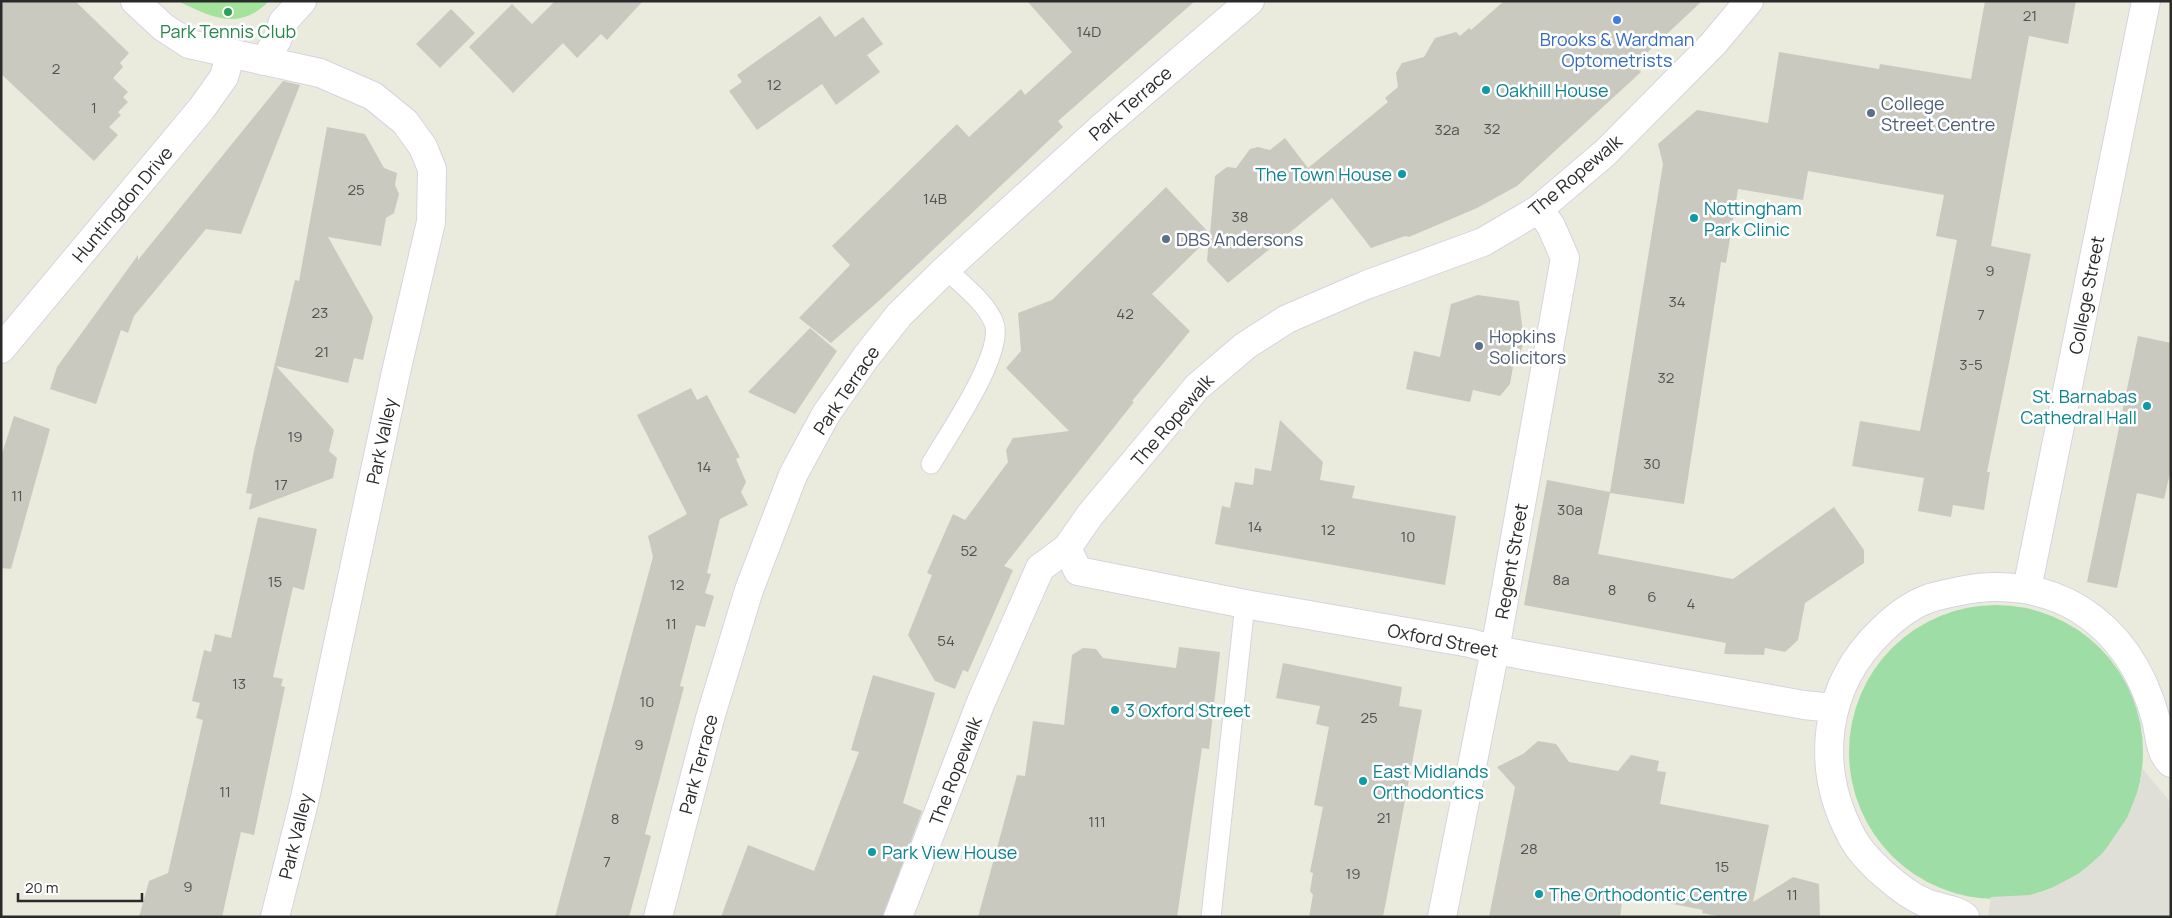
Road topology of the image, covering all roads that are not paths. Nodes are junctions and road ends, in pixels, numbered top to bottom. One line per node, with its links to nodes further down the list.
1 (135, 1): 6 (street, Park Valley)
2 (302, 1): 7 (street)
3 (1250, 1): 9 (street, Park Terrace)
4 (1749, 1): 8 (street, The Ropewalk)
5 (2146, 1): 13 (street, College Street)
6 (231, 53): 7 (street, Park Valley); 10 (street, Huntingdon Drive)
7 (264, 61): 19 (street, Park Valley)
8 (1539, 209): 12 (street, The Ropewalk); 15 (street, Regent Street)
9 (946, 269): 11 (lane); 20 (street, Park Terrace)
10 (1, 349)
11 (931, 464)
12 (1067, 548): 14 (street, Oxford Street); 21 (street, The Ropewalk)
13 (2027, 589): 16 (street); 17 (street)
14 (1245, 604): 15 (street, Oxford Street); 22 (lane)
15 (1495, 650): 16 (street, Oxford Street); 23 (street, Regent Street)
16 (1833, 708): 18 (street)
17 (2171, 763)
18 (1965, 916)
19 (275, 917)
20 (658, 917)
21 (898, 917)
22 (1211, 917)
23 (1442, 917)

